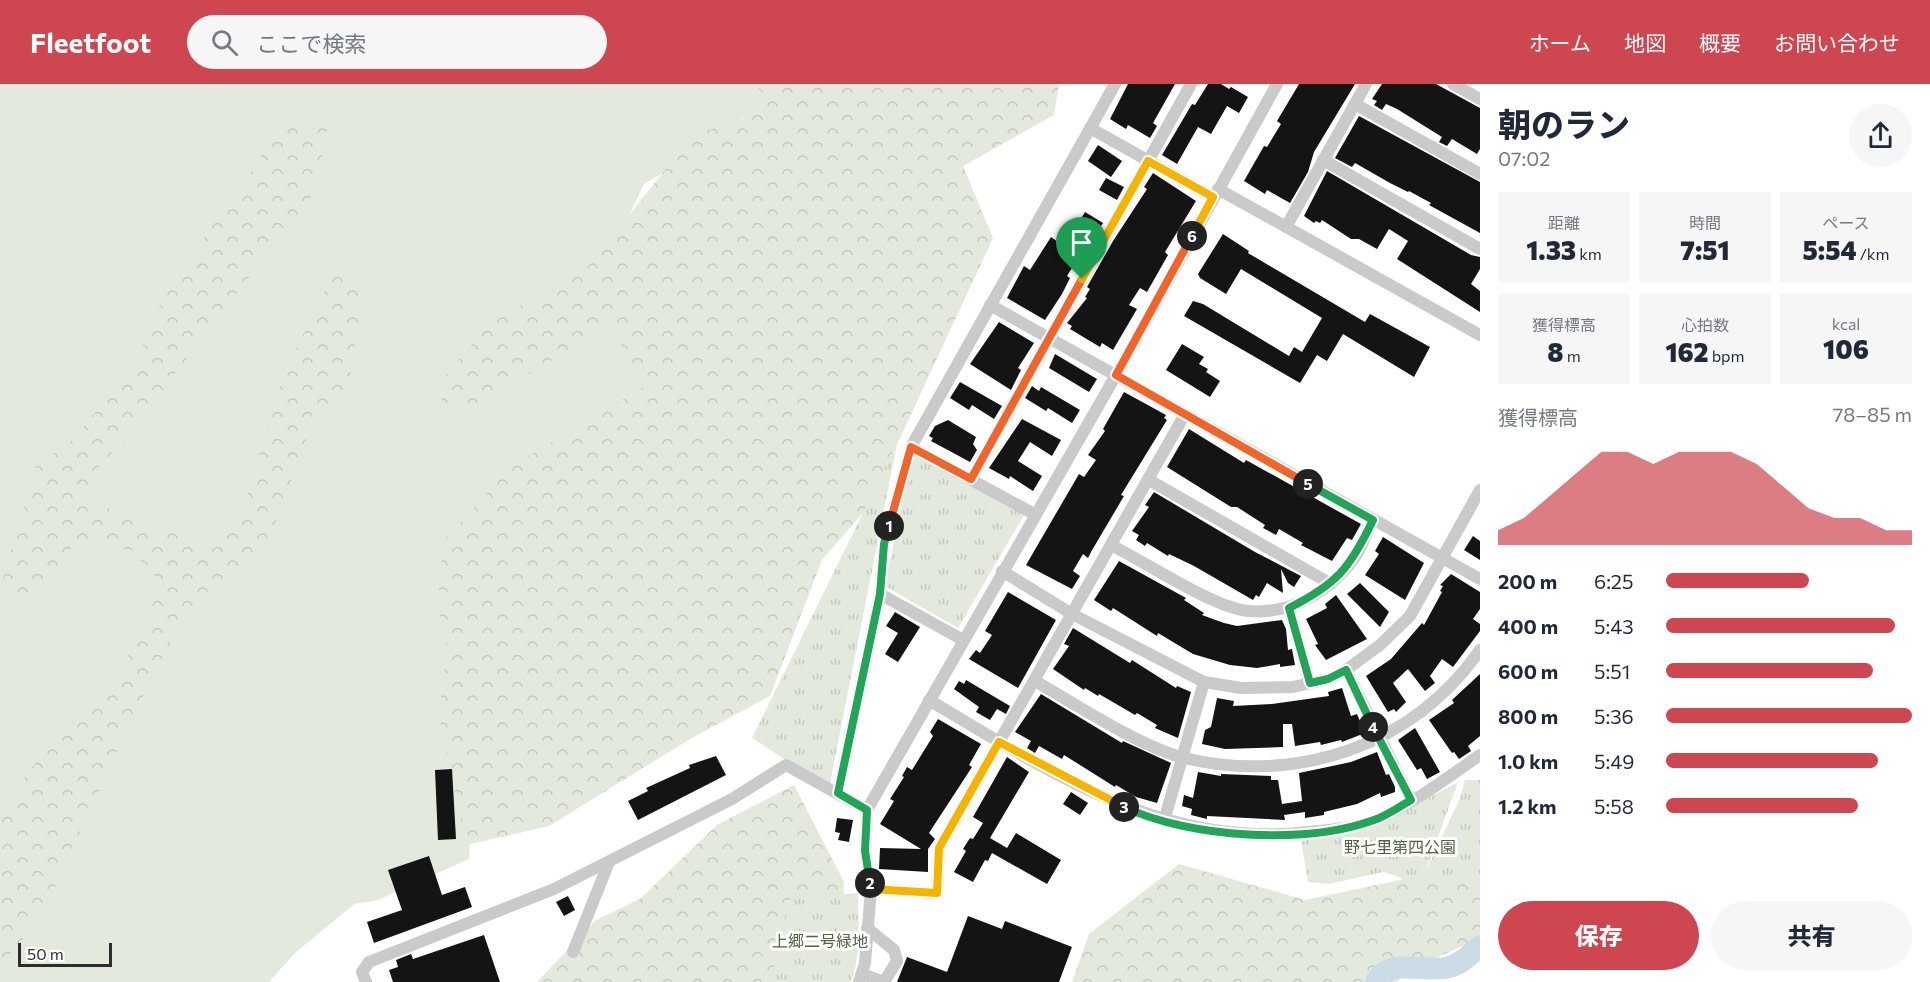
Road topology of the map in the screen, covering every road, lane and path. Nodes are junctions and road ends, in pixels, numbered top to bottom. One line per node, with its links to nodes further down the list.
1 (1115, 84): 8 (street)
2 (1191, 84): 10 (street)
3 (1277, 84): 12 (street)
4 (1366, 84): 7 (street)
5 (1452, 84): 6 (street)
6 (1480, 99)
7 (1355, 104): 9 (street); 11 (street)
8 (1090, 129): 10 (street); 15 (street)
9 (1323, 160): 13 (street); 14 (street)
10 (1148, 161): 12 (street); 17 (street)
11 (1480, 174)
12 (1216, 193): 13 (street); 18 (street)
13 (1286, 227): 16 (street)
14 (1480, 249)
15 (990, 304): 17 (street); 20 (street)
16 (1480, 335)
17 (1049, 337): 18 (street); 21 (street)
18 (1116, 375): 19 (street); 24 (street)
19 (1185, 414): 22 (street); 25 (street)
20 (911, 447): 21 (street); 31 (street)
21 (971, 479): 24 (street)
22 (1149, 480): 26 (street); 30 (street)
23 (1480, 490): 27 (street)
24 (1036, 515): 28 (street)
25 (1373, 520): 27 (street); 30 (street)
26 (1111, 545): 32 (street); 33 (street)
27 (1443, 559): 29 (street); 36 (street)
28 (1002, 571): 33 (street); 34 (street)
29 (1480, 579)
30 (1331, 584): 32 (street)
31 (880, 594): 34 (street); 45 (street)
32 (1289, 608): 39 (street)
33 (1072, 614): 37 (street); 38 (street)
34 (963, 640): 40 (street)
35 (1480, 650): 41 (street)
36 (1346, 670): 39 (street); 41 (street)
37 (1035, 681): 42 (street); 44 (street)
38 (1204, 682): 39 (street); 44 (street)
39 (1310, 683)
40 (928, 700): 42 (street); 47 (street)
41 (1380, 740): 44 (street); 46 (street)
42 (999, 742): 48 (street); 50 (street)
43 (1480, 755): 46 (street)
44 (1184, 758): 48 (street)
45 (838, 793): 47 (street); 49 (street)
46 (1411, 800): 48 (street)
47 (867, 810): 50 (street)
48 (1164, 820)
49 (609, 862): 52 (street); 54 (street)
50 (871, 889): 51 (street)
51 (867, 928): 53 (street); 53 (street)
52 (573, 952)
53 (861, 978)
54 (366, 982)

